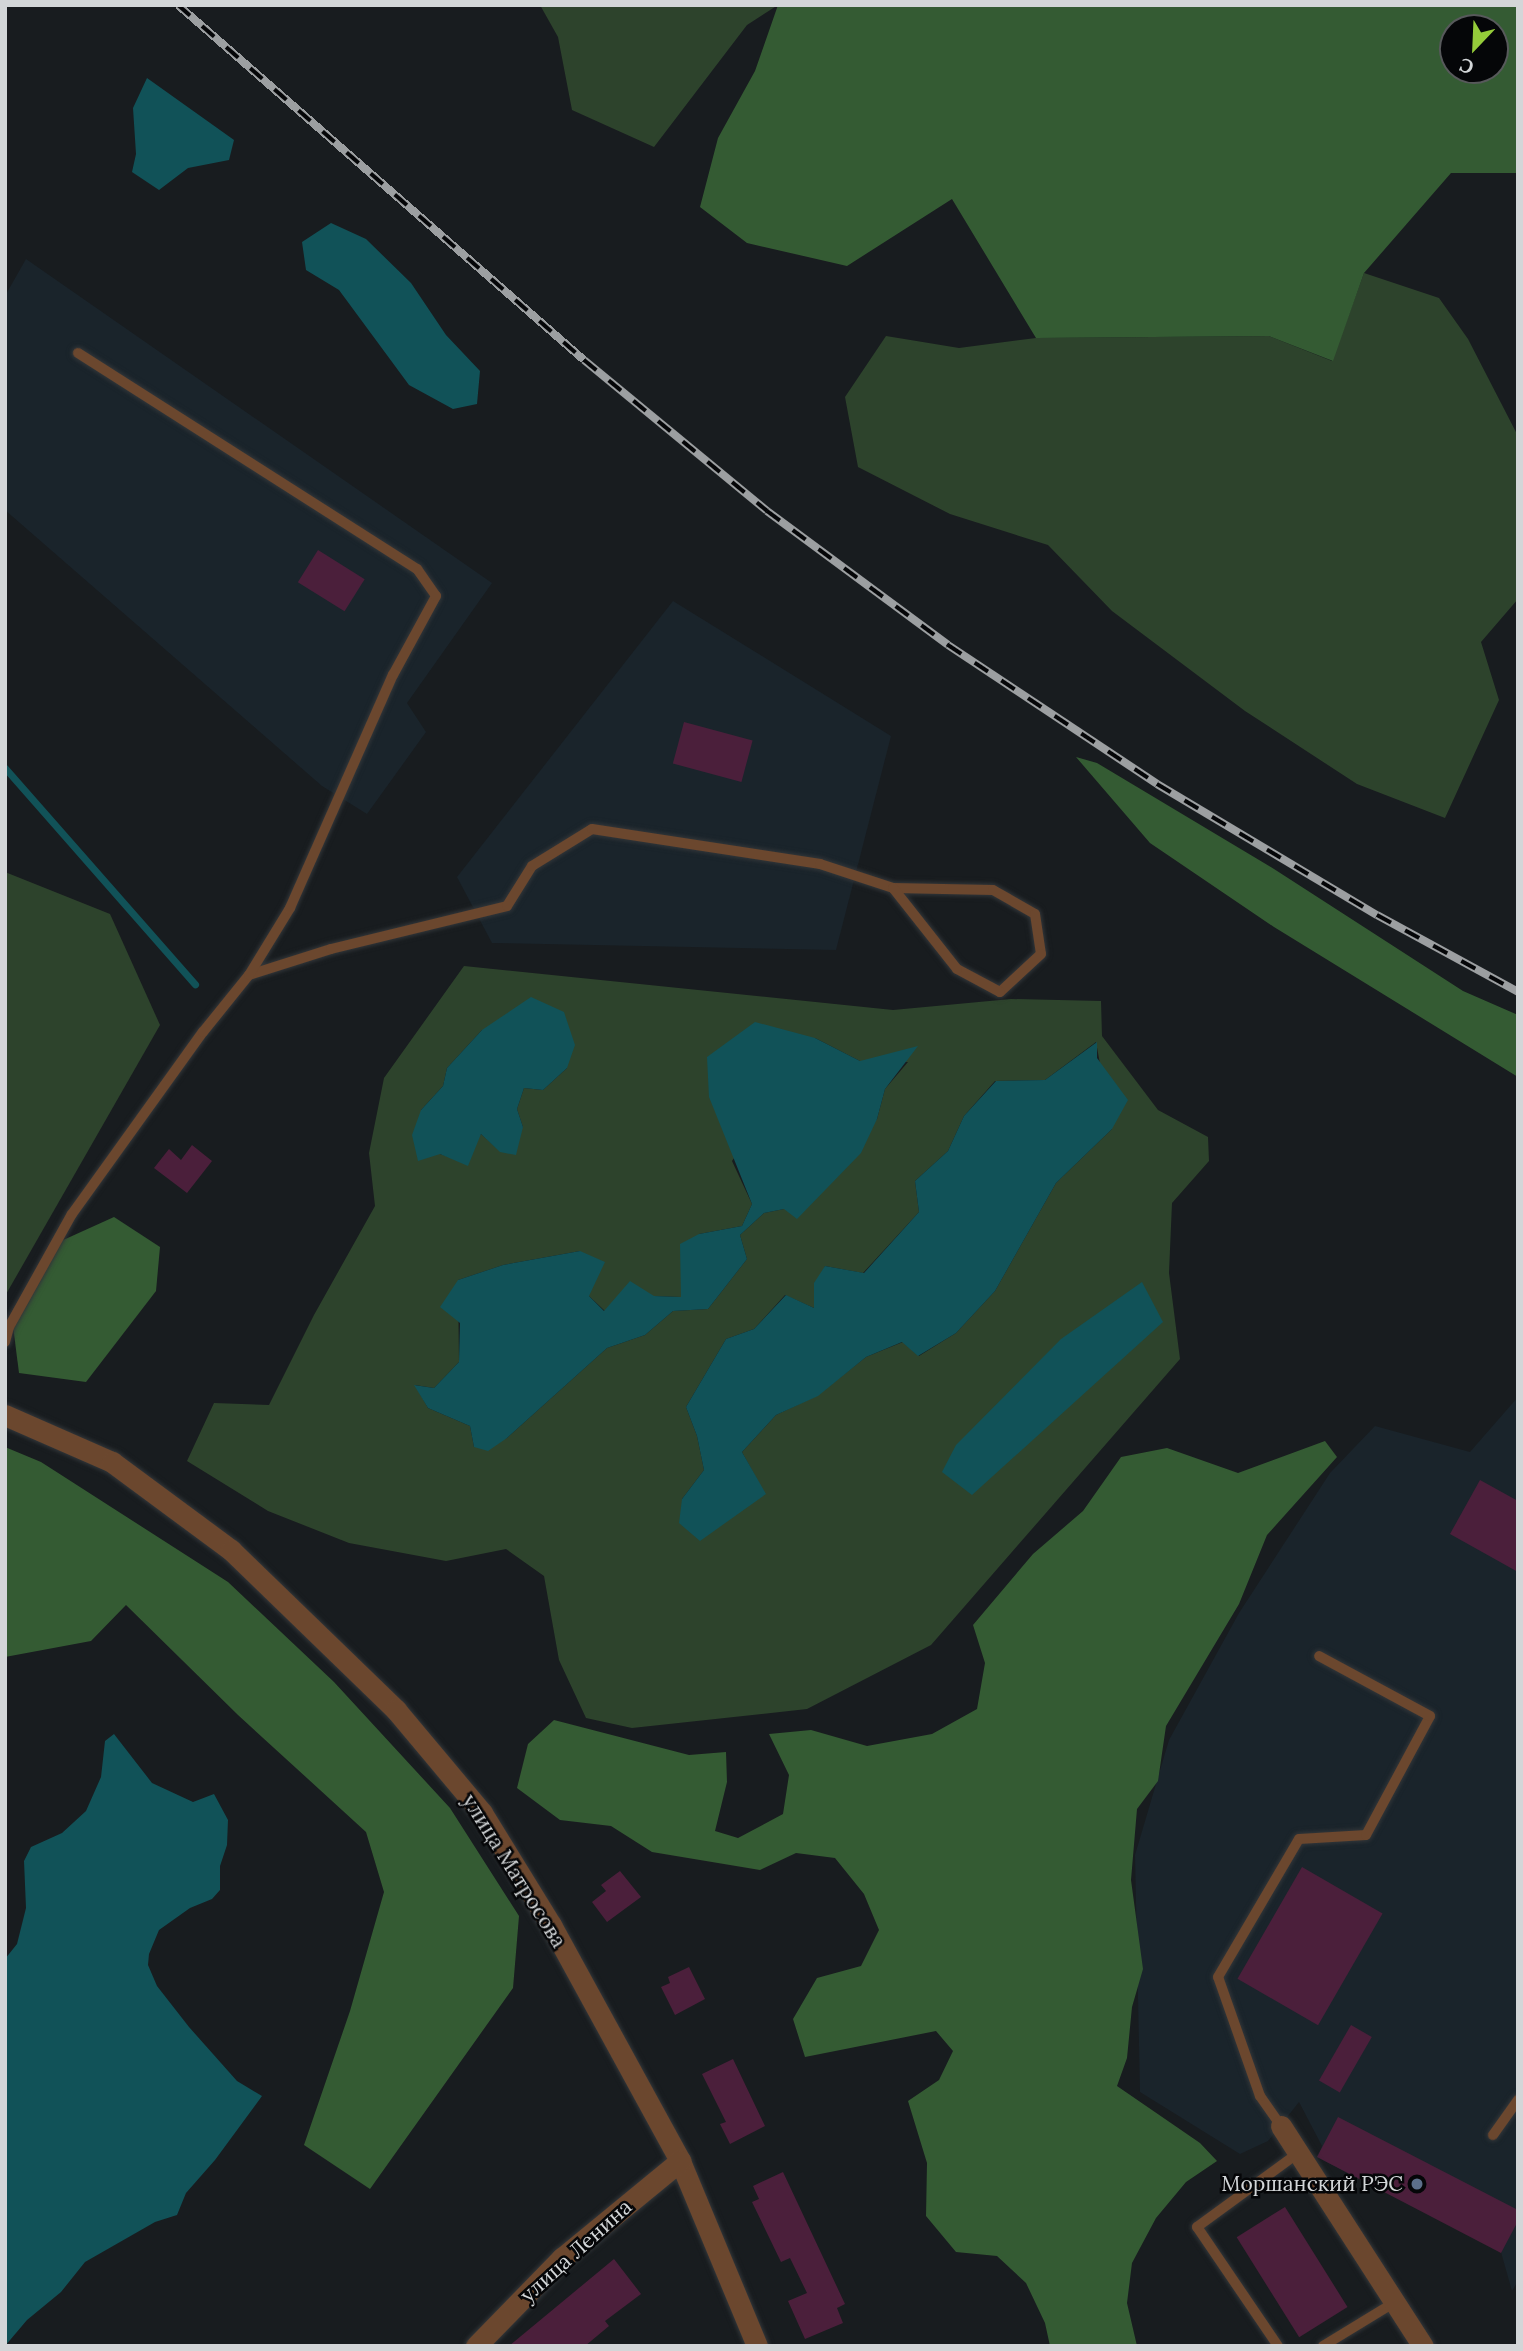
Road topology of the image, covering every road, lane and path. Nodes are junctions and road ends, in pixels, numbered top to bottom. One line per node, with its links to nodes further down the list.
1 (78, 352): 3 (lane)
2 (892, 888): 2 (lane); 3 (lane)
3 (249, 975): 4 (lane)
4 (5, 1342)
5 (5, 1415): 11 (street, улица Матросова)
6 (1319, 1656): 8 (lane)
7 (1518, 2099): 9 (lane)
8 (1281, 2126): 10 (street)
9 (1493, 2135)
10 (1298, 2153): 12 (street); 15 (lane)
11 (680, 2161): 13 (street, улица Ленина); 14 (street, улица Матросова)
12 (1395, 2302): 16 (lane); 17 (street)
13 (476, 2346)
14 (757, 2346)
15 (1278, 2346)
16 (1323, 2346)
17 (1423, 2346)

